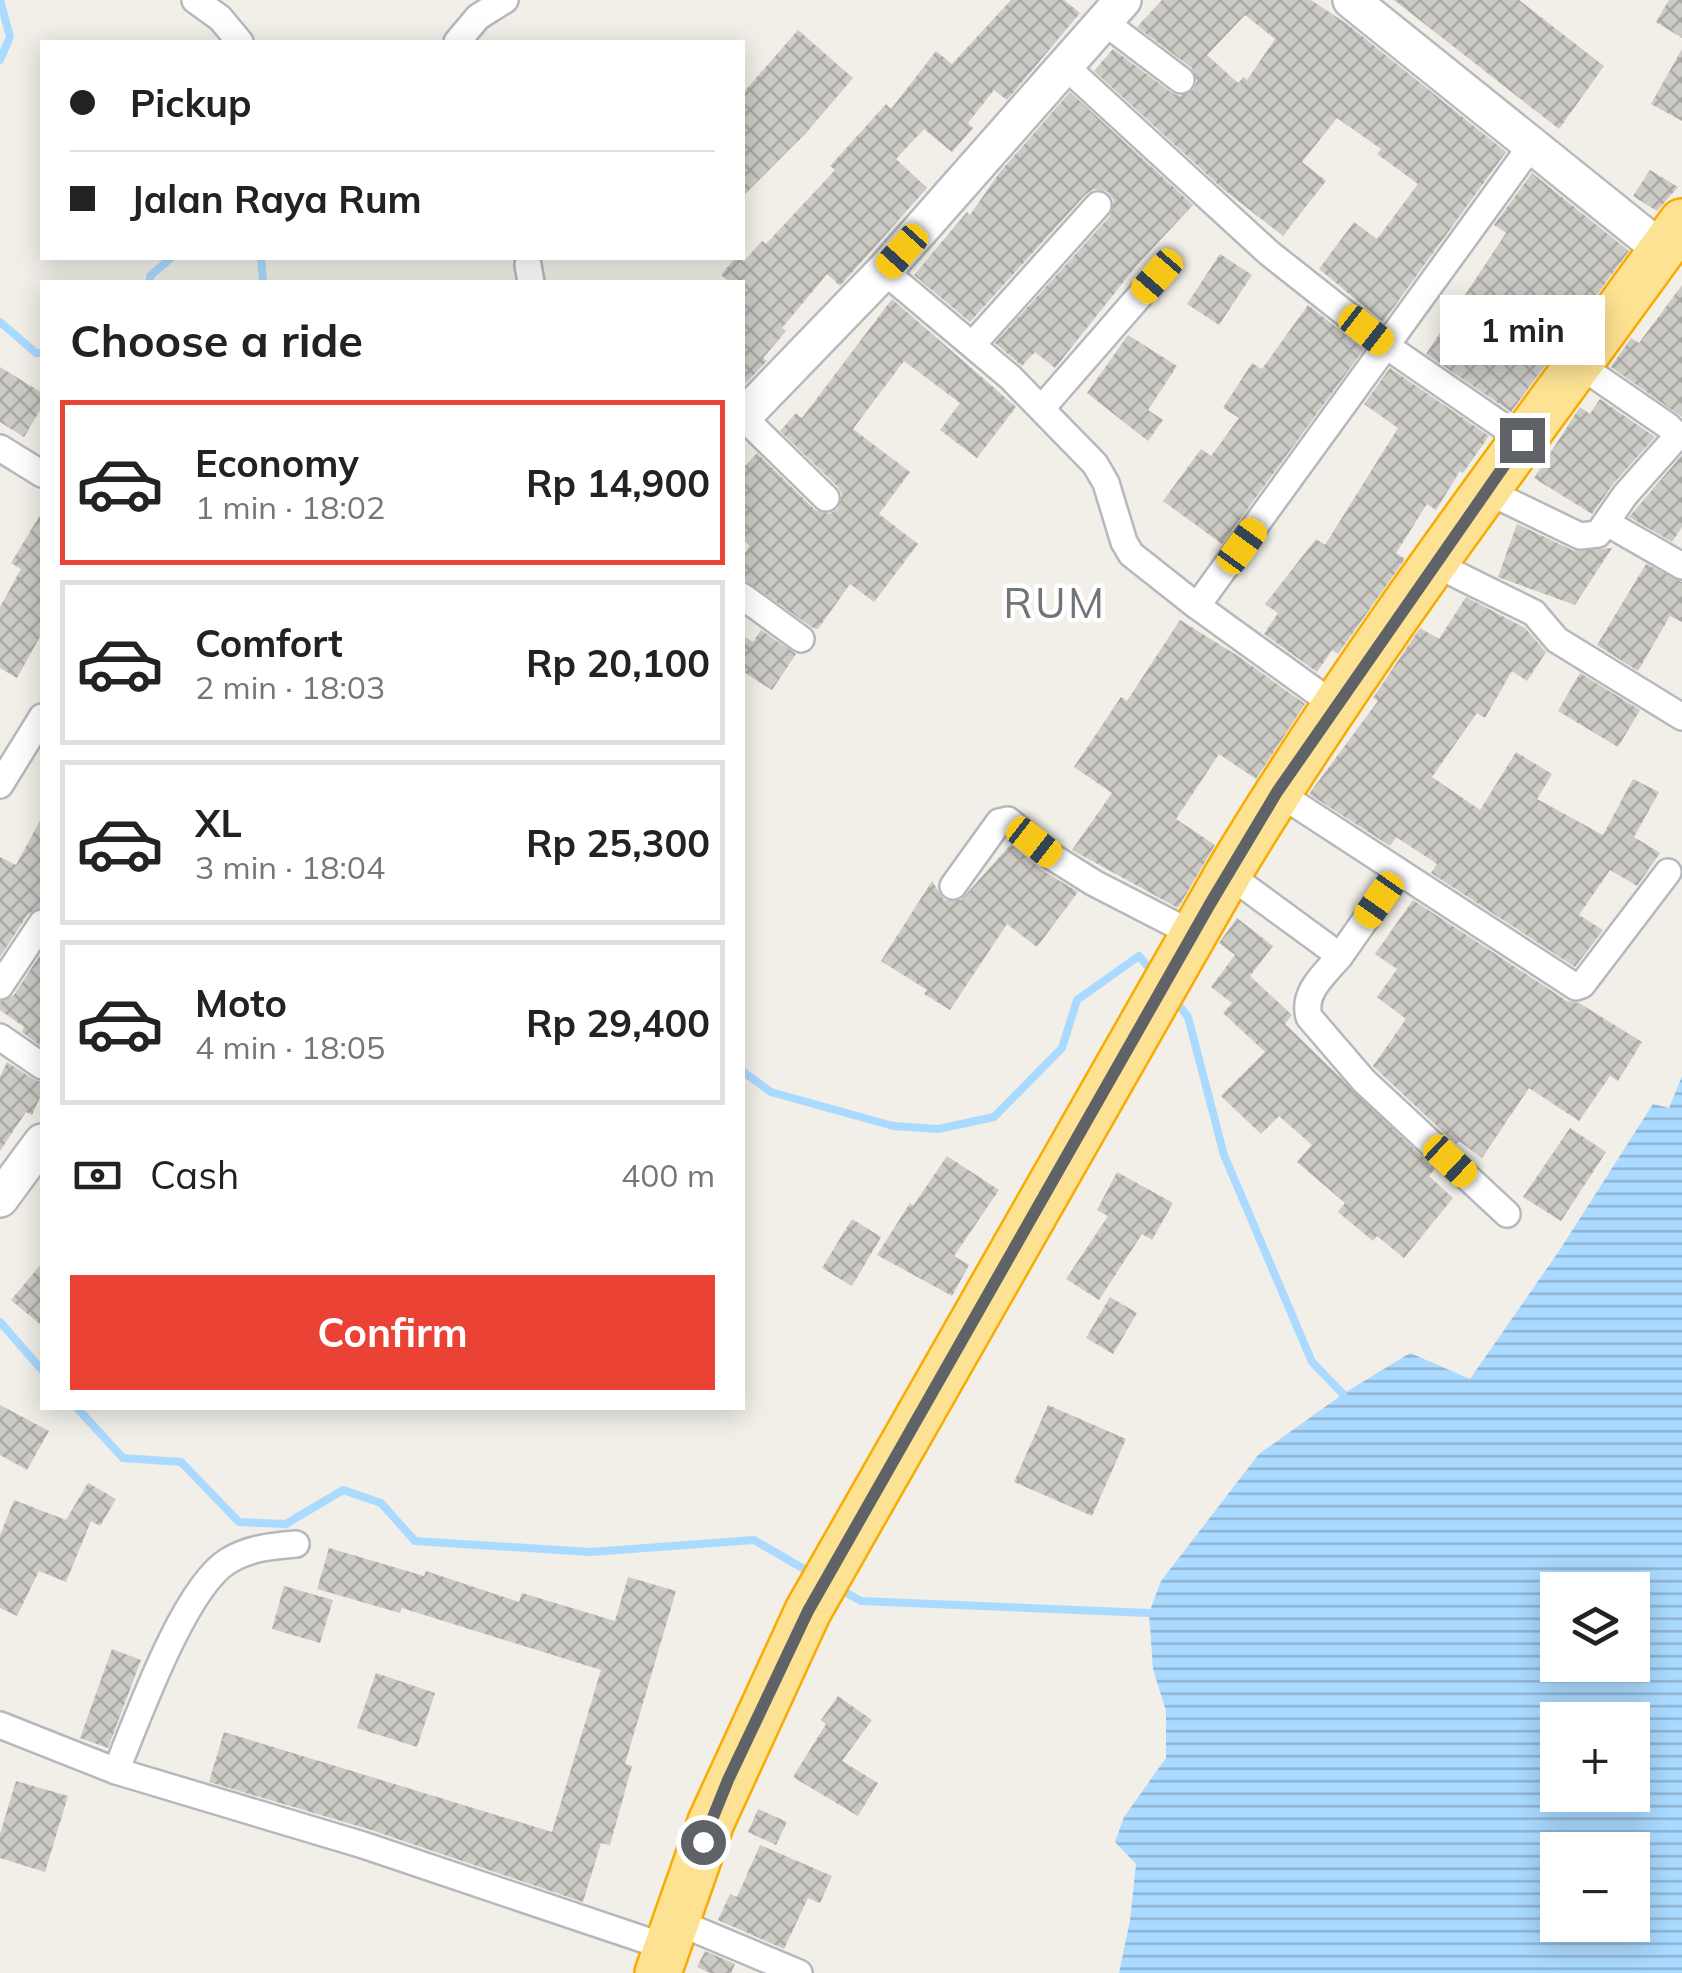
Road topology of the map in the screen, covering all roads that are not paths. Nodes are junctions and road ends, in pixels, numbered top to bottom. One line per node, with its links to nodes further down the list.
1 (195, 0): 5 (street)
2 (505, 0): 6 (street)
3 (1352, 0): 9 (street)
4 (1113, 11): 7 (street); 8 (street)
5 (238, 40)
6 (459, 40)
7 (1064, 65): 12 (street); 15 (street)
8 (1181, 80)
9 (1531, 146): 11 (street); 15 (street)
10 (1098, 206): 14 (street)
11 (1672, 236): 16 (highway)
12 (884, 270): 14 (street); 18 (street)
13 (1157, 276): 17 (street)
14 (973, 344): 17 (street)
15 (1388, 346): 19 (street); 28 (street)
16 (1578, 364): 19 (highway); 24 (street)
17 (1042, 408): 28 (street)
18 (745, 411): 23 (street)
19 (1522, 440): 22 (highway)
20 (0, 448): 21 (street)
21 (40, 473)
22 (1487, 491): 24 (street); 25 (highway)
23 (826, 498)
24 (1607, 523): 26 (street)
25 (1435, 564): 30 (highway); 31 (street)
26 (1682, 566)
27 (745, 598): 29 (street)
28 (1198, 606): 30 (street)
29 (800, 639)
30 (1337, 707): 34 (highway)
31 (1682, 717)
32 (40, 720): 33 (street)
33 (0, 785)
34 (1277, 792): 35 (street); 37 (highway)
35 (1399, 872): 36 (street); 41 (street)
36 (1668, 872)
37 (1228, 874): 40 (highway); 41 (street)
38 (953, 886): 40 (street)
39 (40, 925): 42 (street)
40 (1188, 944): 51 (highway)
41 (1340, 956): 47 (street)
42 (0, 986)
43 (0, 1036): 44 (street)
44 (40, 1065)
45 (40, 1145): 46 (street)
46 (0, 1199)
47 (1507, 1214)
48 (296, 1544): 50 (street)
49 (0, 1725): 50 (street)
50 (116, 1771): 51 (street)
51 (666, 1947): 52 (street)
52 (799, 1973)

